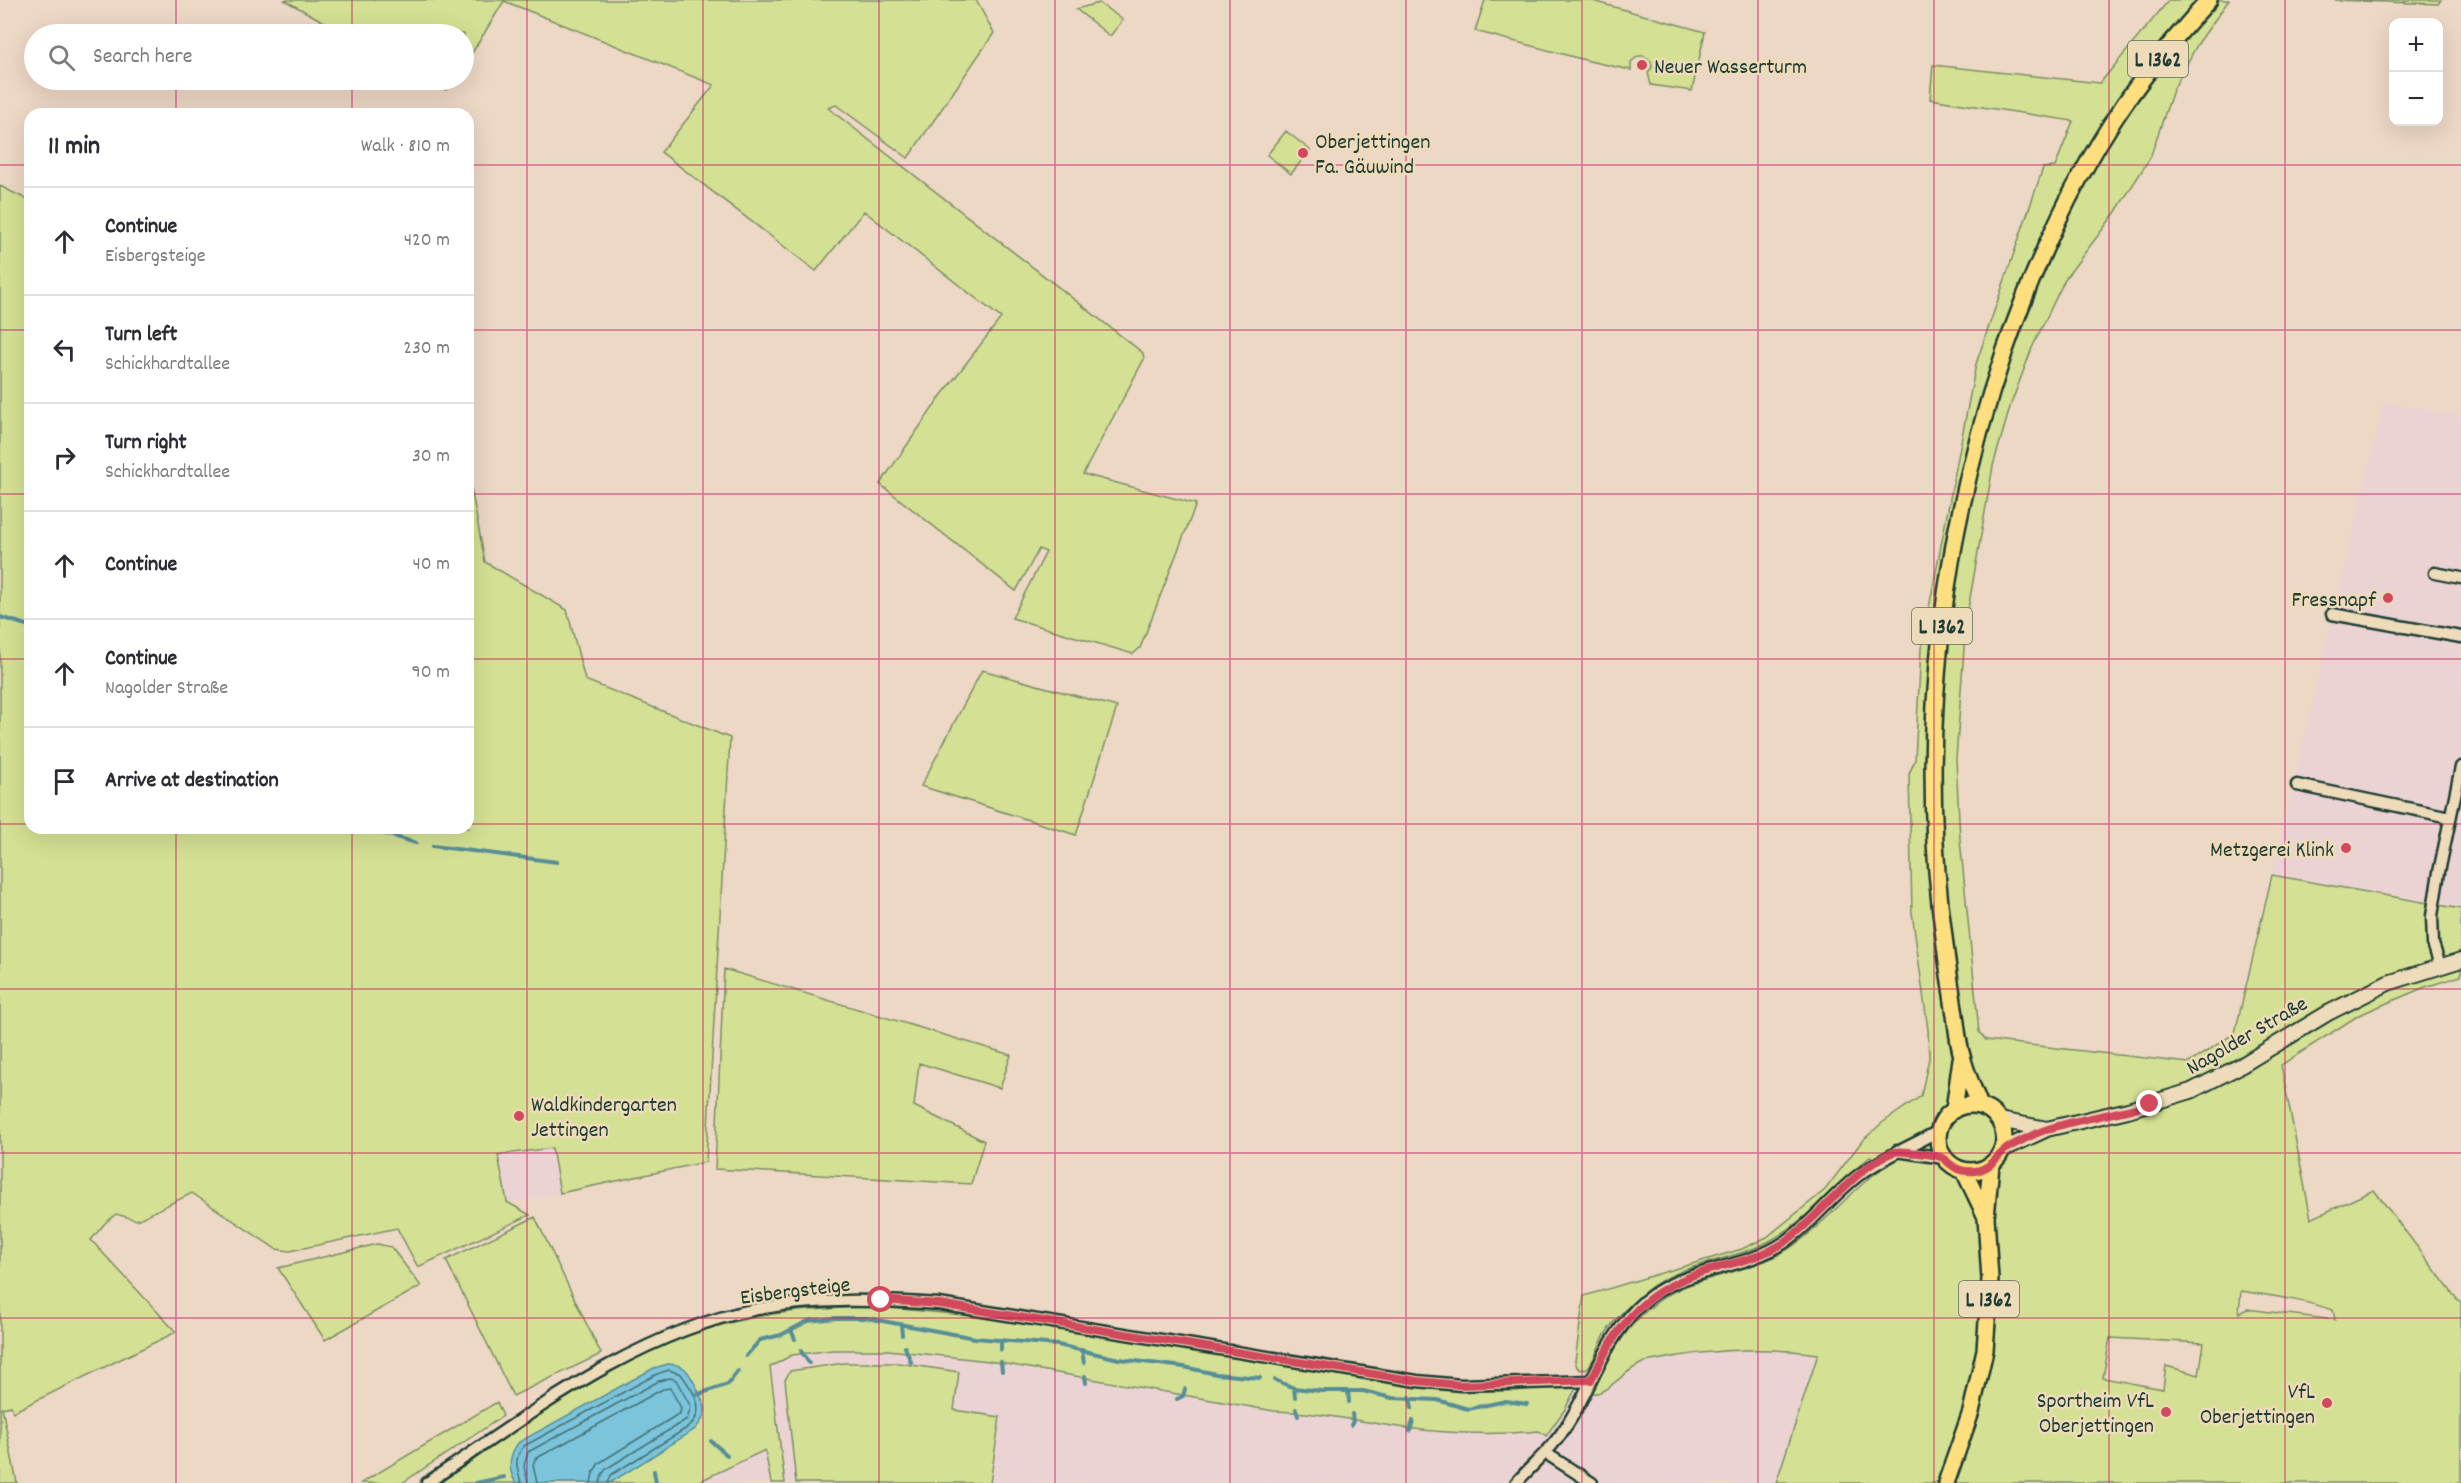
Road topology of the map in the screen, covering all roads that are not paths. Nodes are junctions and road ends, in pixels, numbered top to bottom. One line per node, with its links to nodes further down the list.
1 (2209, 0): 11 (main road, L 1362)
2 (2435, 573): 3 (street)
3 (2461, 578)
4 (2331, 614): 5 (street)
5 (2461, 637)
6 (2461, 767): 8 (street)
7 (2297, 785): 8 (street)
8 (2450, 817): 10 (street)
9 (2461, 960): 10 (street, Nagolder Straße)
10 (2440, 965): 15 (street, Nagolder Straße)
11 (1962, 1056): 12 (main road, L 1362); 13 (main road, L 1362)
12 (1980, 1106): 13 (main road); 14 (main road)
13 (1954, 1110): 16 (main road)
14 (1999, 1120): 15 (street, Nagolder Straße); 17 (main road)
15 (2047, 1129): 17 (street, Nagolder Straße)
16 (1938, 1131): 18 (street); 19 (main road)
17 (2002, 1150): 20 (main road)
18 (1897, 1151): 19 (street); 23 (street)
19 (1944, 1158): 21 (main road)
20 (1991, 1165): 21 (main road); 22 (main road, L 1362)
21 (1964, 1171): 22 (main road, L 1362)
22 (1986, 1216): 28 (main road, L 1362)
23 (1591, 1380): 24 (street); 25 (street, Eisbergsteige)
24 (1547, 1454): 26 (street); 27 (street)
25 (427, 1483)
26 (1516, 1483)
27 (1592, 1483)
28 (1946, 1483)

